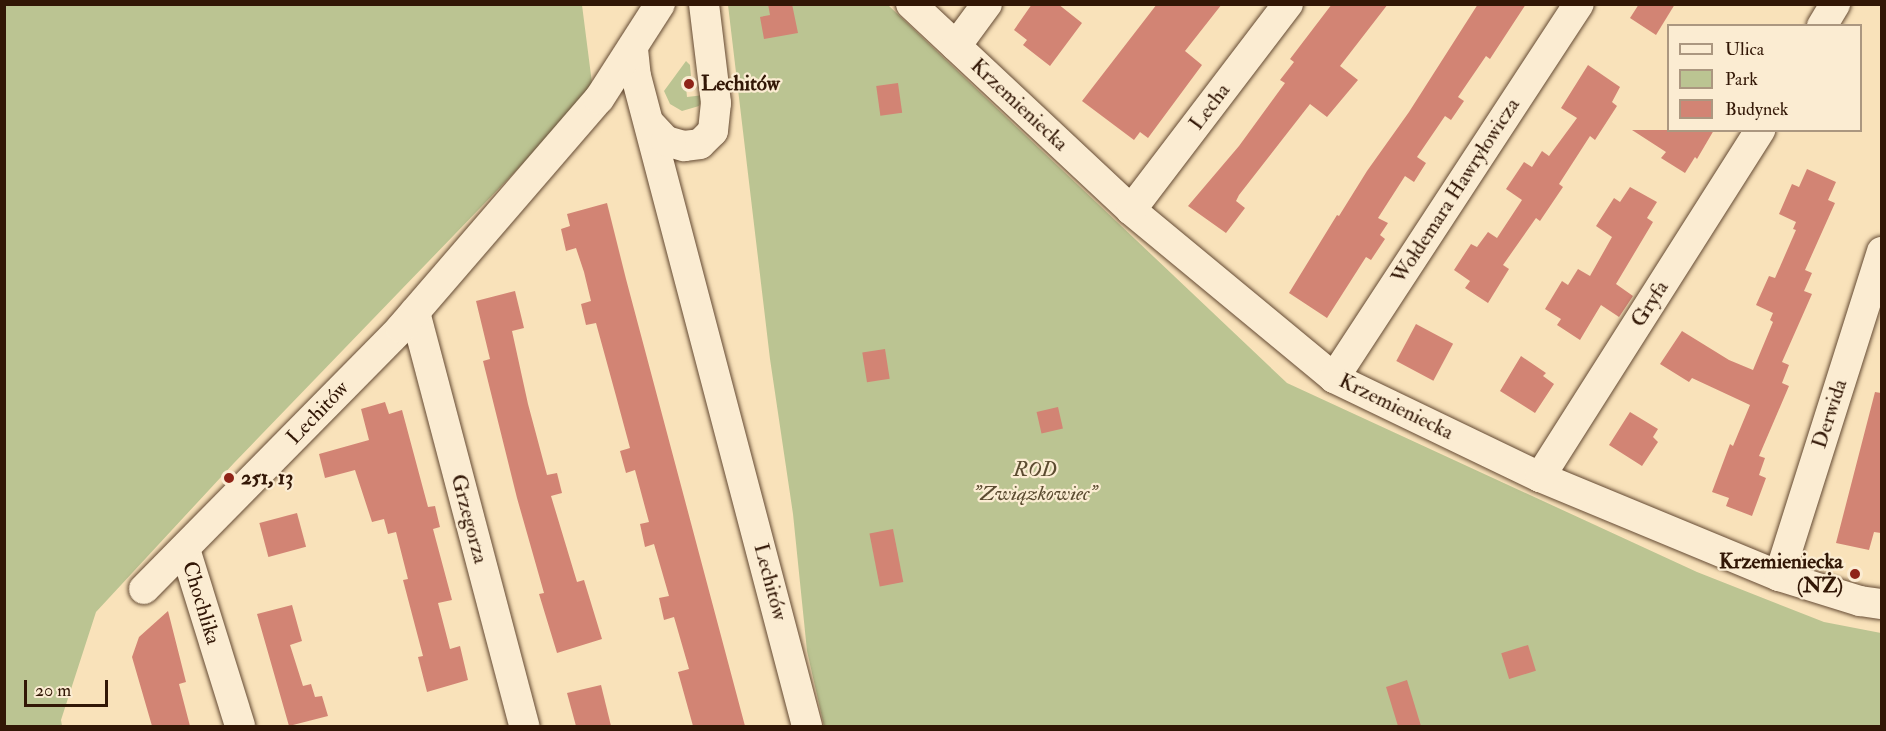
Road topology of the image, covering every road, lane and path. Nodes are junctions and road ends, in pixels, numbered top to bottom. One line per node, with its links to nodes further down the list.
1 (660, 4): 10 (street, Lechitów)
2 (704, 4): 11 (street)
3 (911, 4): 9 (street, Krzemieniecka)
4 (987, 4): 9 (street)
5 (1288, 4): 13 (street, Lecha)
6 (1579, 4): 16 (street, Wołdemara Hawryłowicza)
7 (1835, 4): 8 (street)
8 (1823, 24)
9 (956, 46): 13 (street, Krzemieniecka)
10 (633, 49): 11 (street, Lechitów); 15 (street, Lechitów)
11 (651, 124): 24 (street, Lechitów)
12 (1759, 132): 17 (street, Gryfa)
13 (1131, 210): 16 (street, Krzemieniecka)
14 (1881, 252): 19 (street, Derwida)
15 (415, 312): 18 (street, Lechitów); 23 (street, Grzegorza)
16 (1334, 378): 17 (street, Krzemieniecka)
17 (1539, 477): 19 (street, Krzemieniecka)
18 (185, 549): 20 (street, Lechitów); 22 (street, Chochlika)
19 (1779, 576): 21 (street, Krzemieniecka)
20 (144, 589)
21 (1881, 604)
22 (240, 726)
23 (524, 726)
24 (807, 726)

